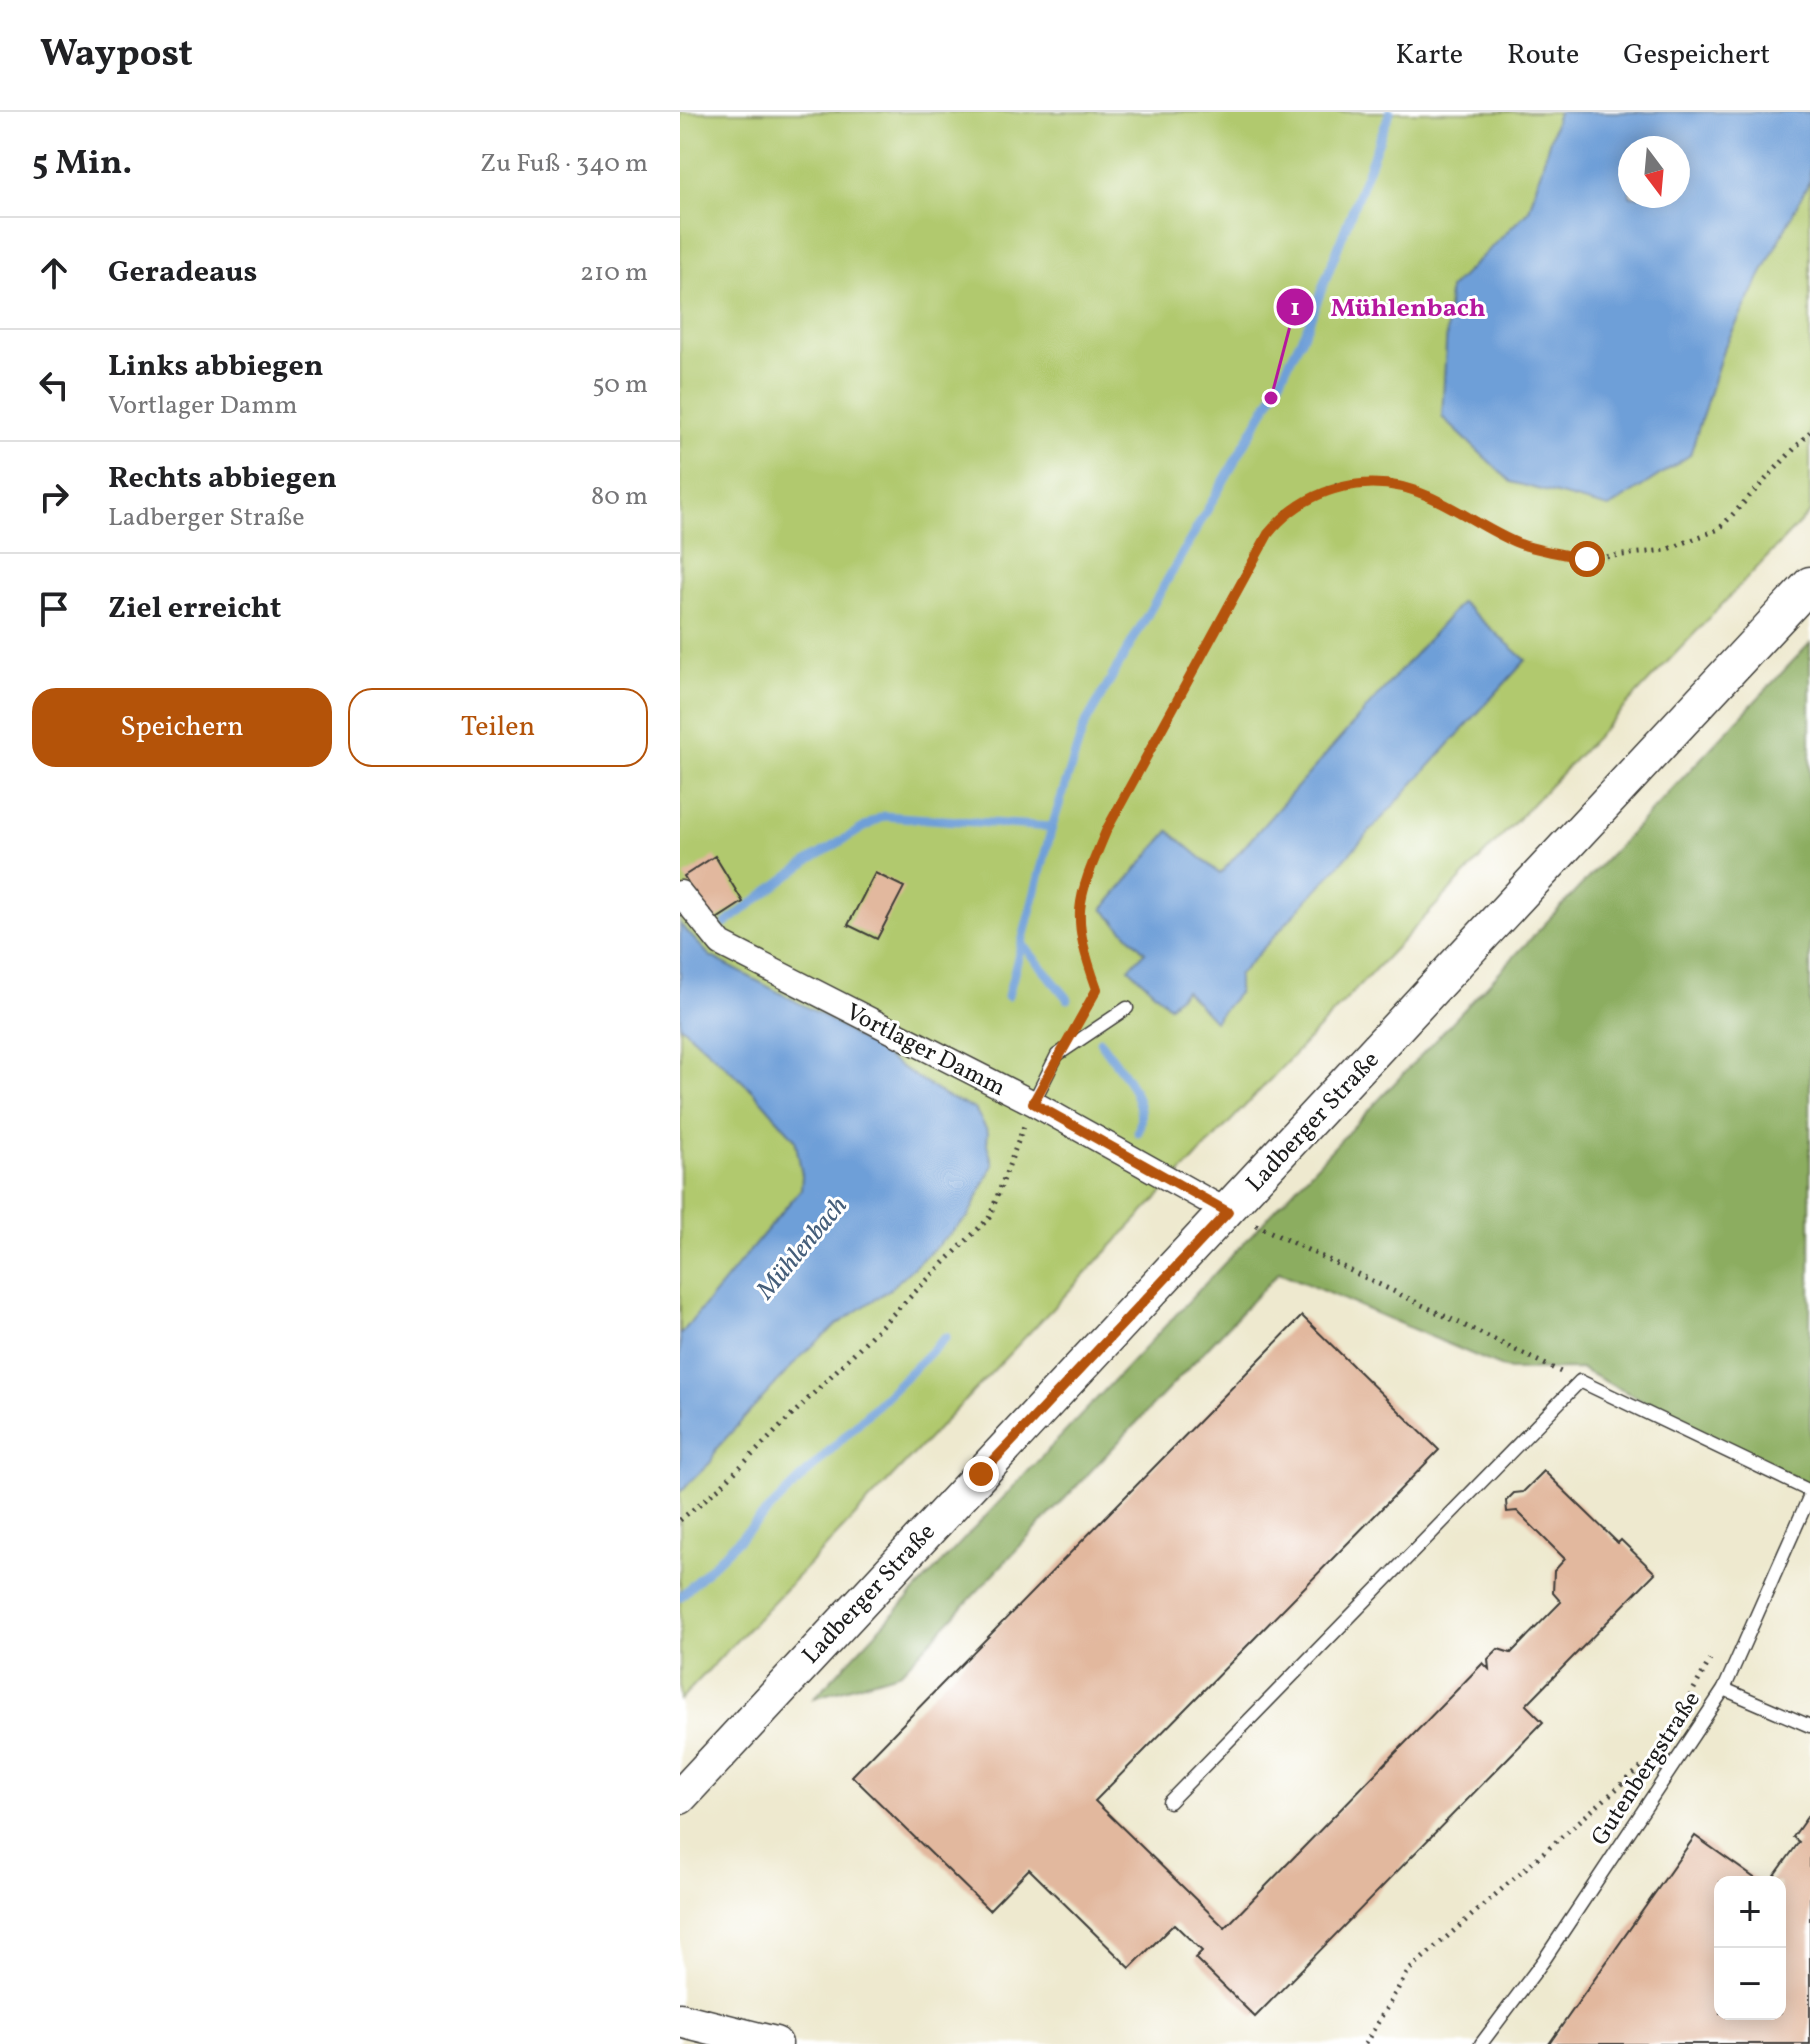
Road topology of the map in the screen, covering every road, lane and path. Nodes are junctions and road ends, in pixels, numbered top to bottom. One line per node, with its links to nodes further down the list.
1 (1810, 432): 5 (path)
2 (1810, 584): 7 (main road, Ladberger Straße)
3 (680, 893): 6 (street, Vortlager Damm)
4 (1127, 1008): 5 (lane)
5 (1057, 1055): 6 (lane)
6 (1033, 1103): 7 (street, Vortlager Damm); 10 (path)
7 (1228, 1212): 8 (path); 16 (main road, Ladberger Straße)
8 (1580, 1381): 9 (lane); 17 (lane)
9 (1810, 1493): 12 (lane, Gutenbergstraße)
10 (680, 1520)
11 (1716, 1649): 13 (path)
12 (1724, 1689): 14 (lane); 22 (lane, Gutenbergstraße)
13 (1687, 1700)
14 (1810, 1726)
15 (1657, 1754): 20 (path)
16 (680, 1797)
17 (1169, 1802)
18 (680, 1997): 19 (main road)
19 (695, 2024): 21 (main road)
20 (1366, 2041)
21 (775, 2044)
22 (1481, 2044)

